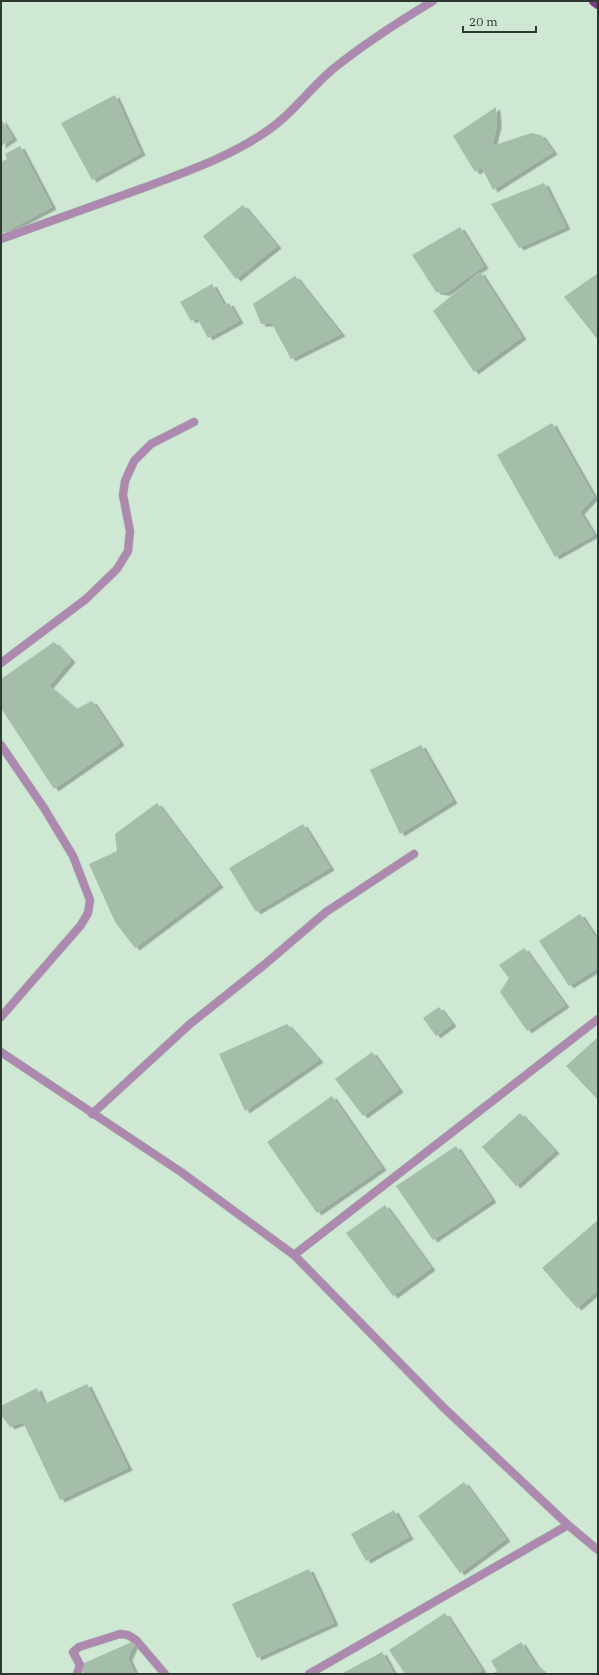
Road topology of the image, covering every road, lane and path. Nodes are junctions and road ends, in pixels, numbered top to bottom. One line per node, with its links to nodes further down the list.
1 (432, 1): 4 (street)
2 (594, 1): 3 (main road)
3 (598, 4)
4 (1, 240)
5 (194, 422): 6 (street)
6 (1, 663)
7 (1, 745): 9 (street)
8 (414, 854): 12 (street)
9 (1, 1017)
10 (598, 1019): 13 (street)
11 (1, 1052): 12 (street)
12 (92, 1114): 13 (street)
13 (294, 1255): 14 (street)
14 (568, 1526): 15 (street); 18 (street)
15 (598, 1550)
16 (77, 1674): 17 (street)
17 (165, 1674)
18 (309, 1674)

